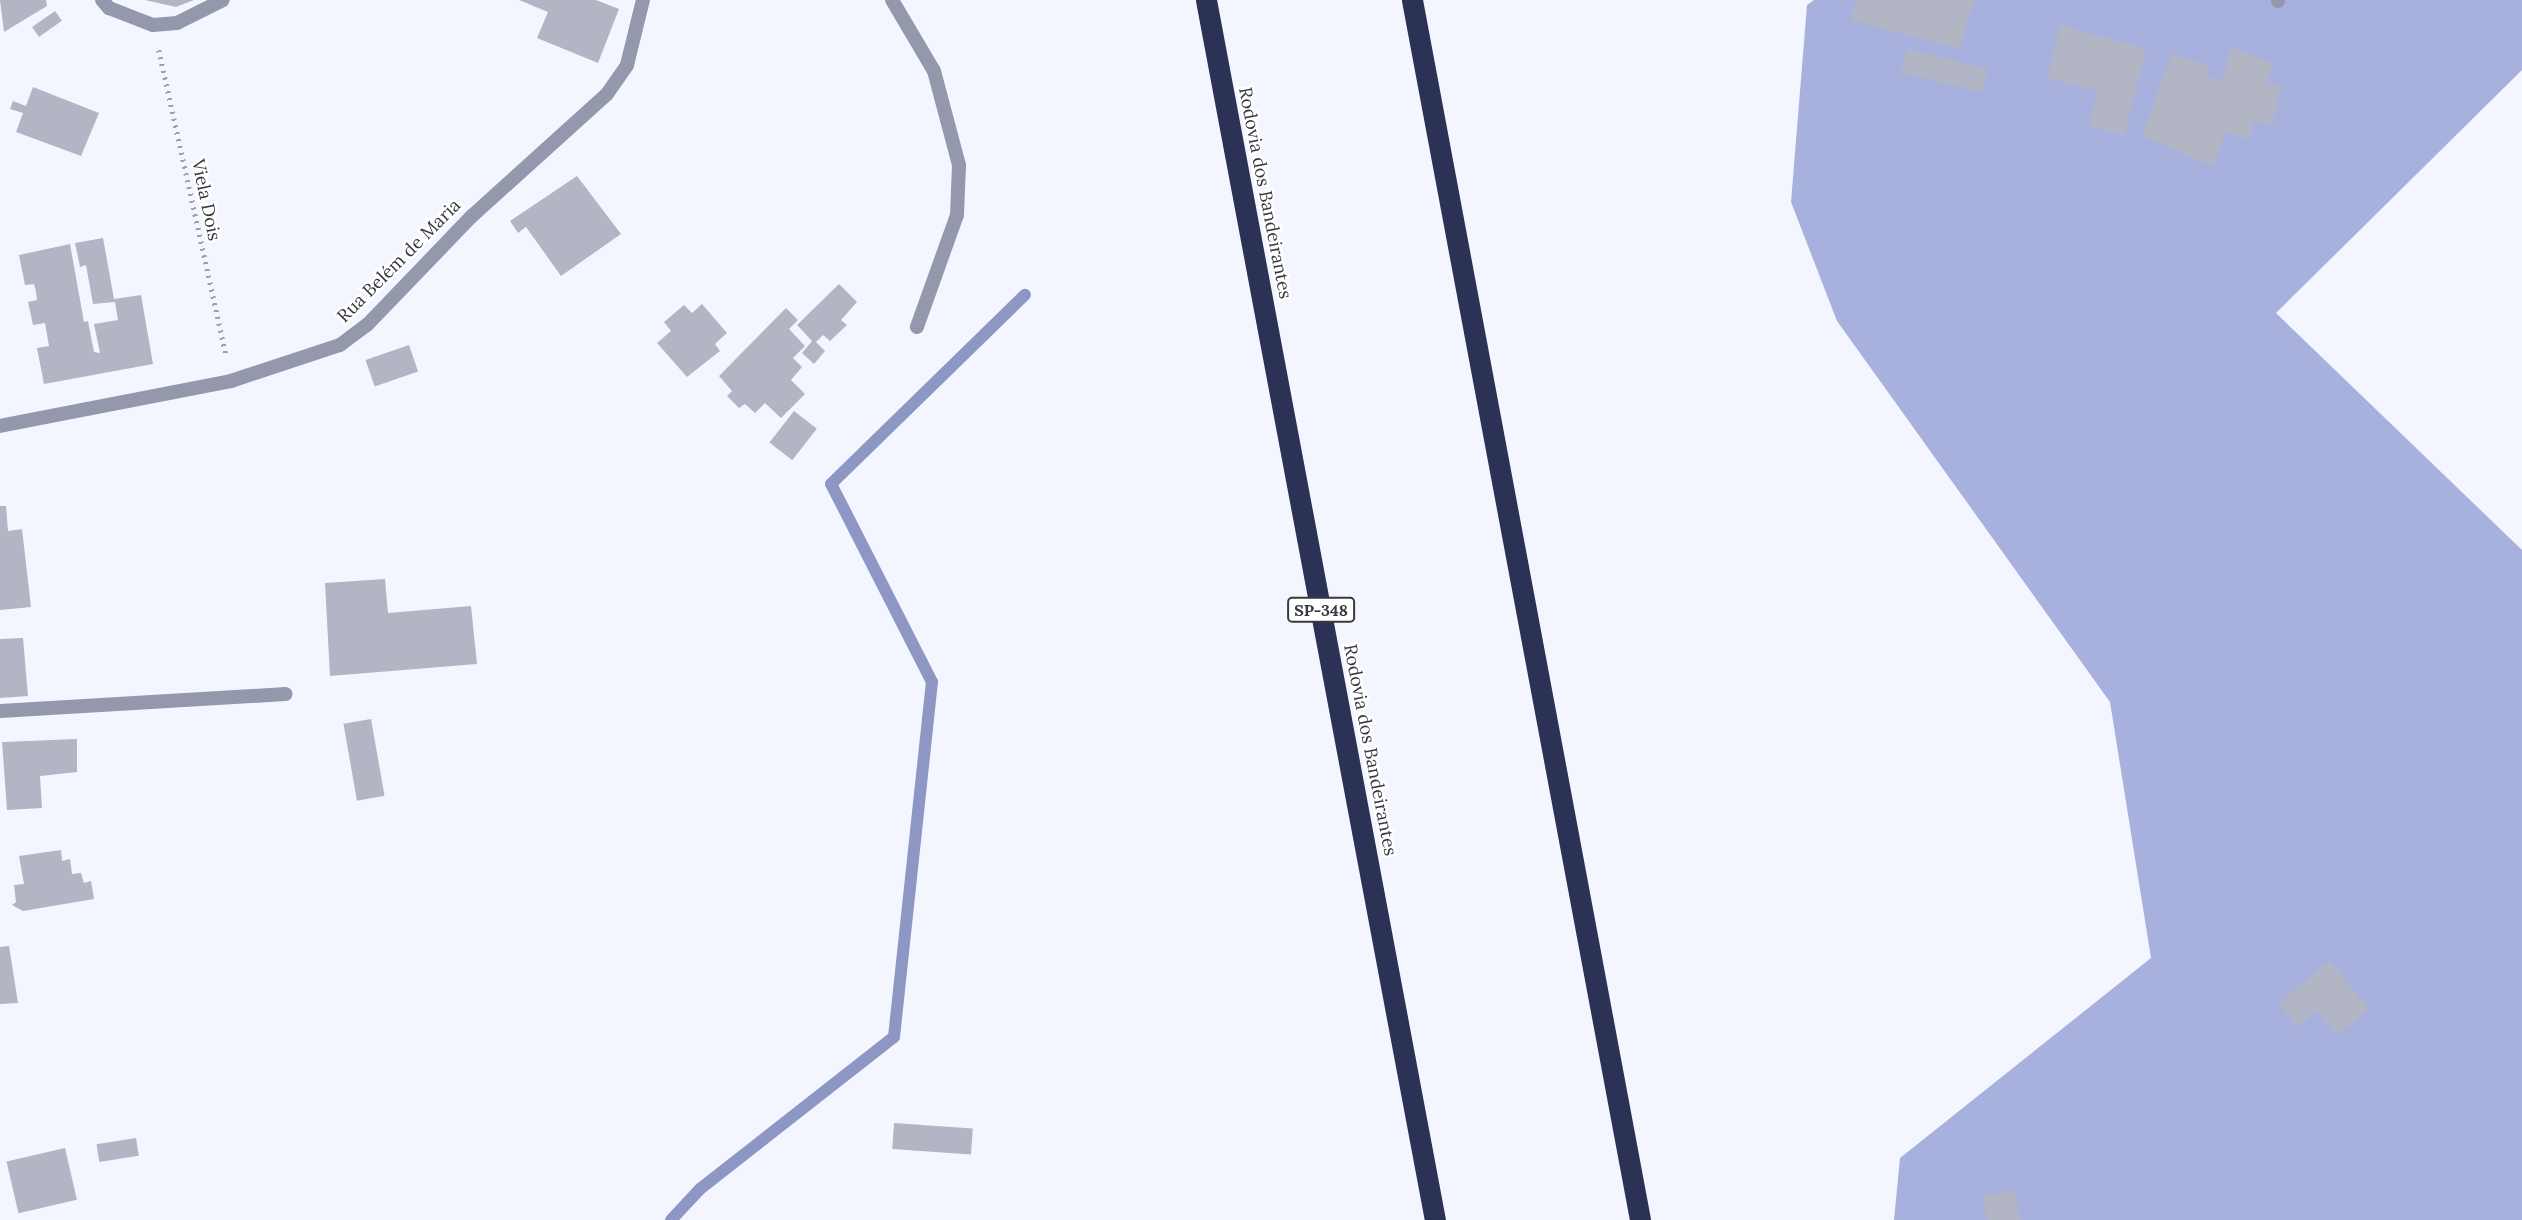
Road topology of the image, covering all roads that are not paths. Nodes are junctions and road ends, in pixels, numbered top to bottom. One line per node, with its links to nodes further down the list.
1 (102, 0): 2 (street)
2 (223, 0)
3 (643, 0): 8 (street, Rua Belém de Maria)
4 (892, 0): 7 (street)
5 (1206, 0): 11 (highway, Rodovia dos Bandeirantes / SP-348)
6 (1412, 0): 12 (highway)
7 (917, 327)
8 (0, 426)
9 (285, 694): 10 (street)
10 (0, 711)
11 (1436, 1220)
12 (1640, 1220)

